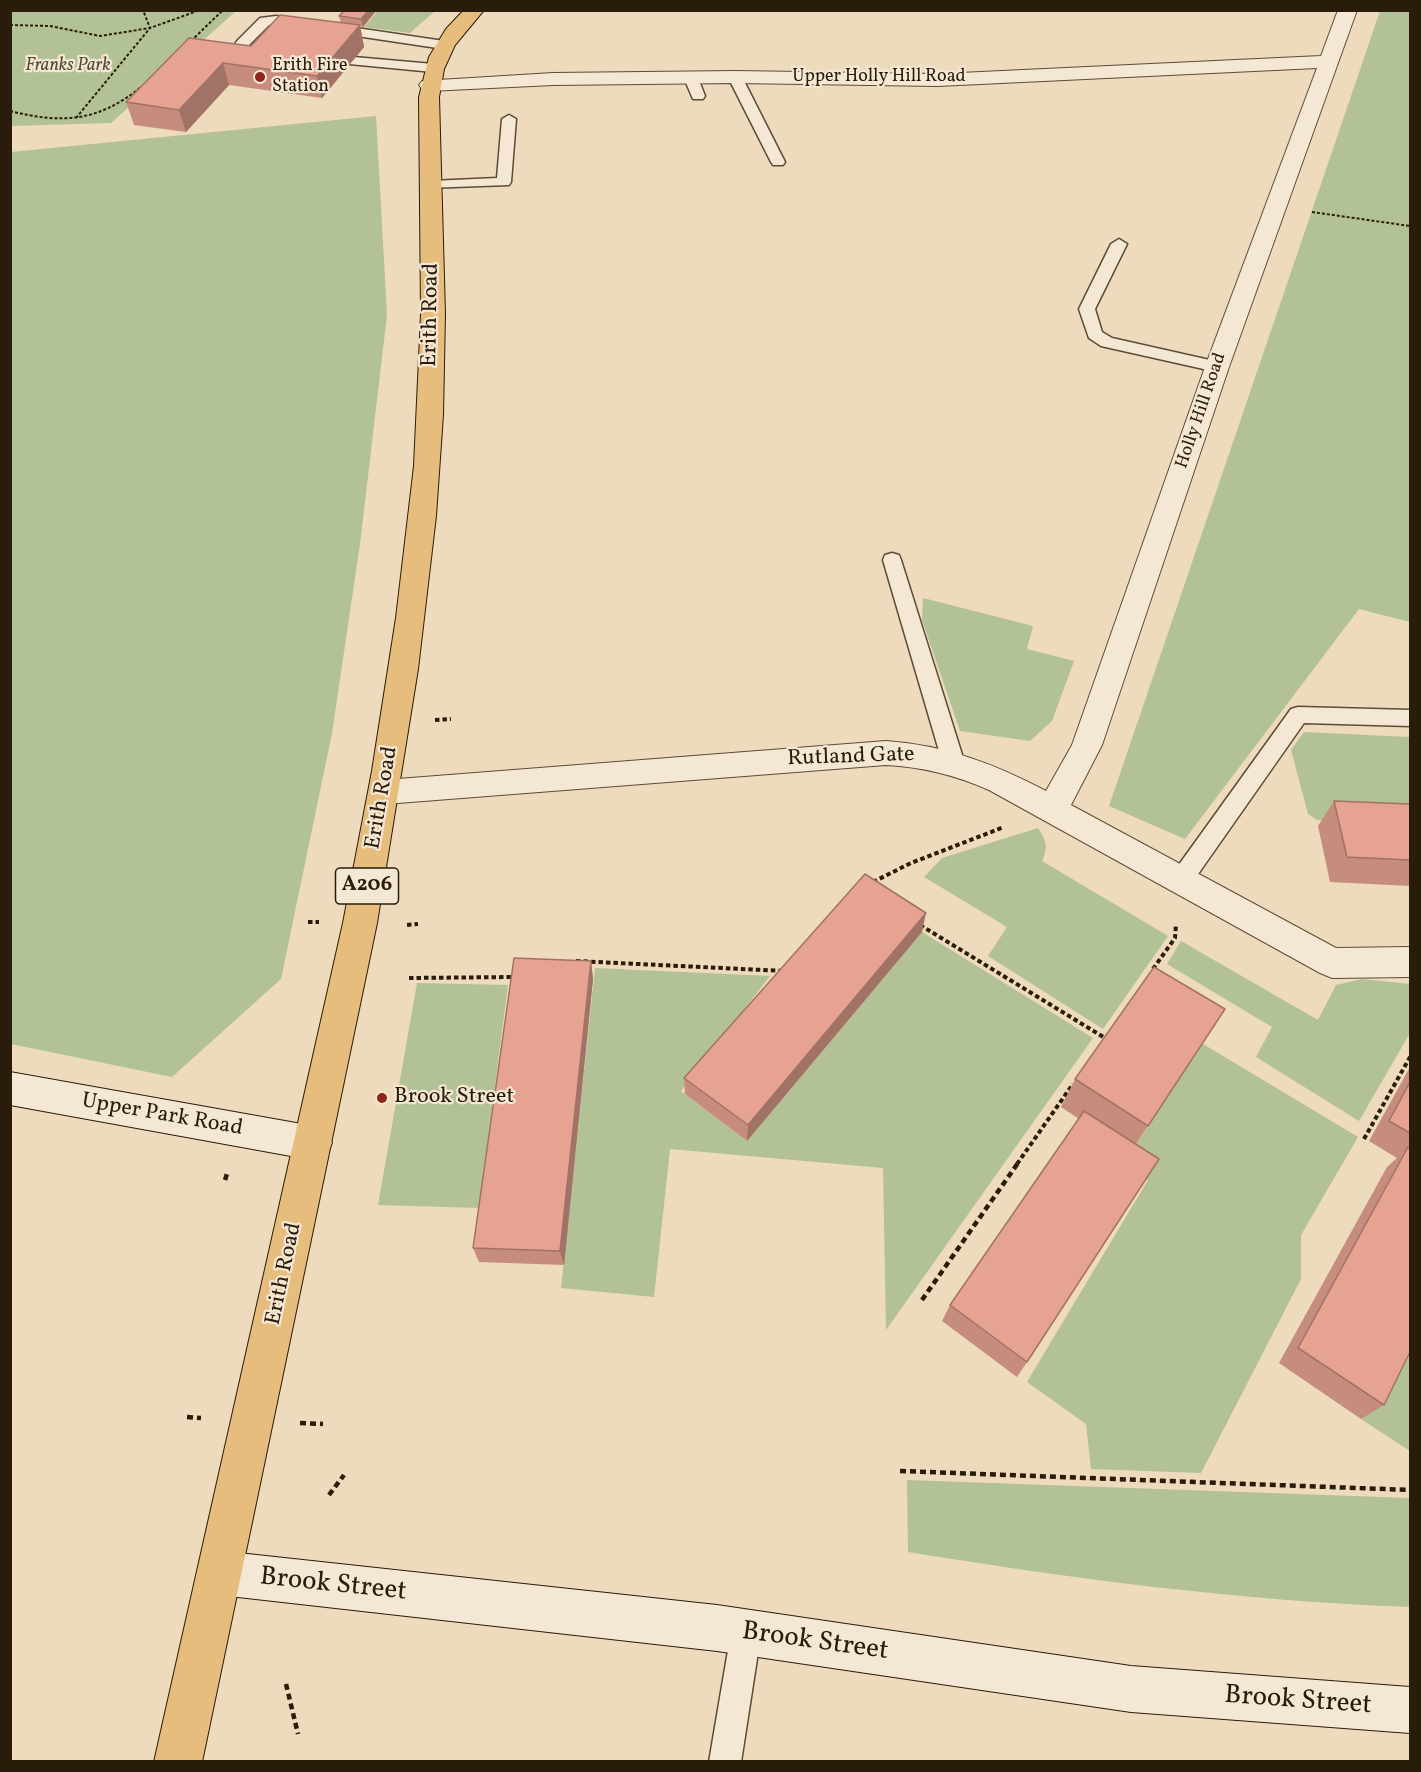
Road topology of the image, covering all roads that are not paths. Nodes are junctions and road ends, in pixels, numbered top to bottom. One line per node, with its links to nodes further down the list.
1 (475, 10): 6 (main road)
2 (1348, 10): 5 (street, Holly Hill Road)
3 (242, 44): 6 (lane)
4 (354, 61): 6 (lane)
5 (1328, 62): 7 (street, Upper Holly Hill Road); 14 (street, Holly Hill Road)
6 (435, 66): 8 (street, Upper Holly Hill Road); 12 (main road, Erith Road / A206)
7 (735, 77): 8 (street, Upper Holly Hill Road); 11 (lane)
8 (690, 78): 9 (lane)
9 (698, 96)
10 (509, 119): 12 (lane)
11 (778, 162)
12 (431, 185): 18 (main road, Erith Road / A206)
13 (1119, 244): 14 (lane)
14 (1217, 367): 19 (street, Holly Hill Road)
15 (892, 560): 17 (lane)
16 (1410, 718): 20 (lane)
17 (953, 761): 18 (street, Rutland Gate); 19 (street, Rutland Gate)
18 (385, 792): 23 (main road, Erith Road / A206)
19 (1053, 809): 20 (street, Rutland Gate)
20 (1181, 880): 21 (street, Rutland Gate)
21 (1410, 962)
22 (13, 1095): 23 (street, Upper Park Road)
23 (313, 1143): 24 (main road, Erith Road / A206)
24 (220, 1574): 25 (street, Brook Street); 27 (main road, Erith Road / A206)
25 (746, 1633): 26 (street, Brook Street); 28 (lane)
26 (1410, 1710)
27 (178, 1761)
28 (725, 1761)

